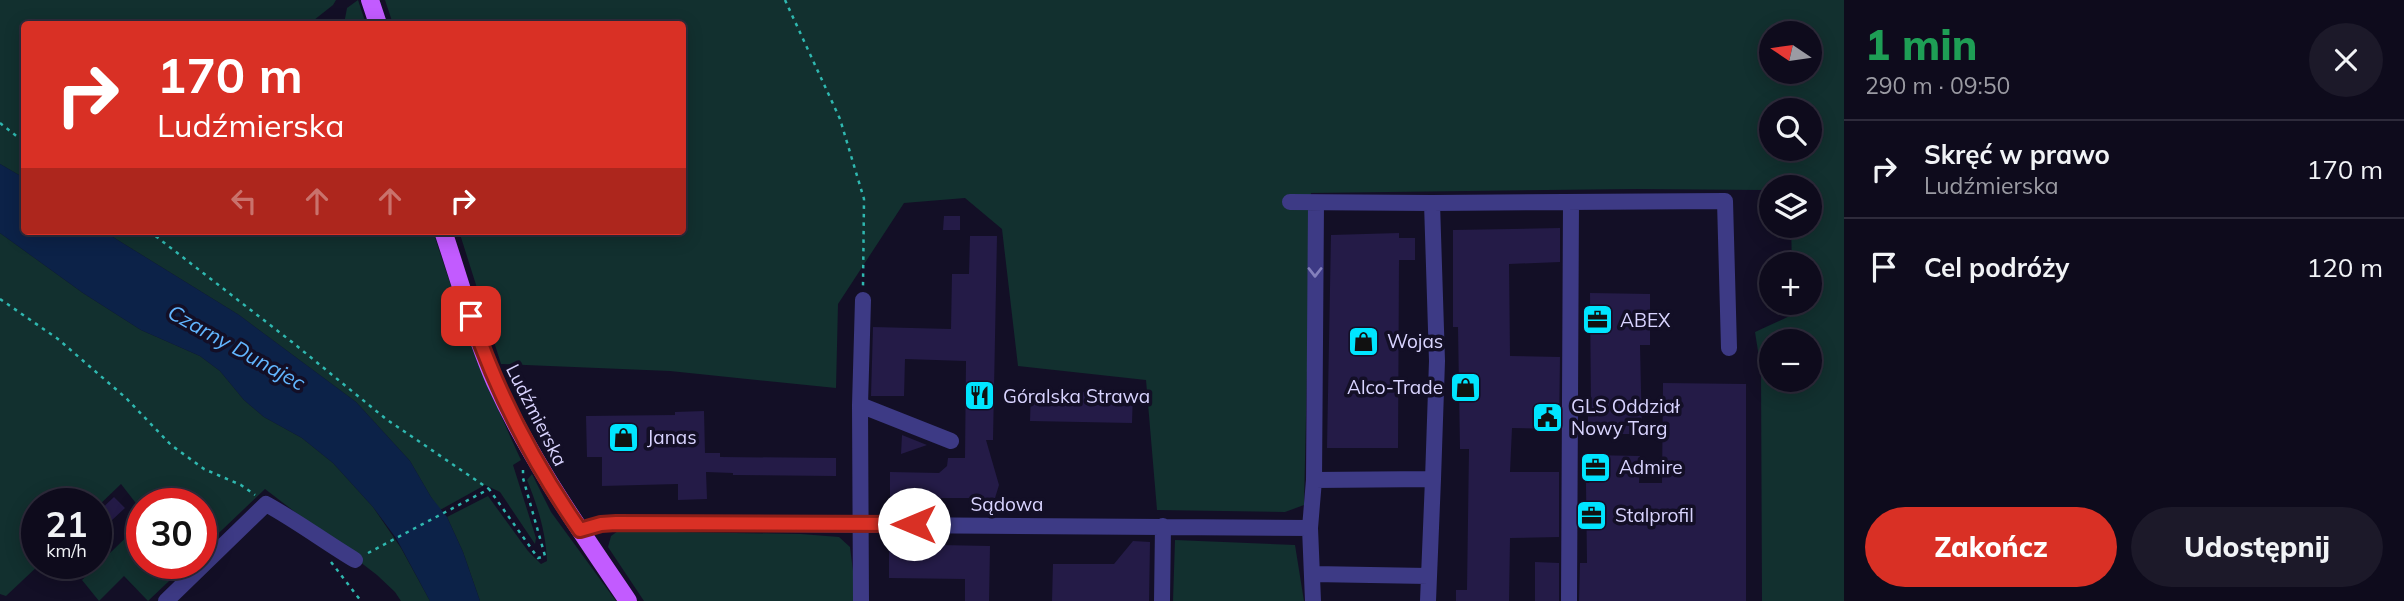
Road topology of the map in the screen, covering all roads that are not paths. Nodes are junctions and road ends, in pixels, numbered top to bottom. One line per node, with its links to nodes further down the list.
1 (370, 0): 2 (main road)
2 (377, 21)
3 (1290, 202): 6 (street)
4 (1571, 202): 5 (street); 9 (street); 27 (street)
5 (1432, 203): 6 (street); 12 (street)
6 (1316, 204): 13 (street, one-way to 13)
7 (444, 235): 17 (main road, Ludźmierska)
8 (863, 300): 10 (street)
9 (1729, 348)
10 (860, 405): 11 (street); 14 (street)
11 (951, 441)
12 (1433, 479): 13 (street); 20 (street)
13 (1314, 480): 16 (street)
14 (861, 524): 15 (street, Sądowa); 17 (street, Sądowa); 23 (street)
15 (1163, 526): 16 (street, Sądowa); 24 (street)
16 (1310, 528): 19 (street)
17 (580, 530): 22 (main road, Ludźmierska)
18 (360, 557): 21 (street)
19 (1313, 574): 20 (street); 25 (street)
20 (1428, 576): 26 (street)
21 (166, 601)
22 (628, 601)
23 (861, 601)
24 (1162, 601)
25 (1312, 601)
26 (1429, 601)
27 (1569, 601)

